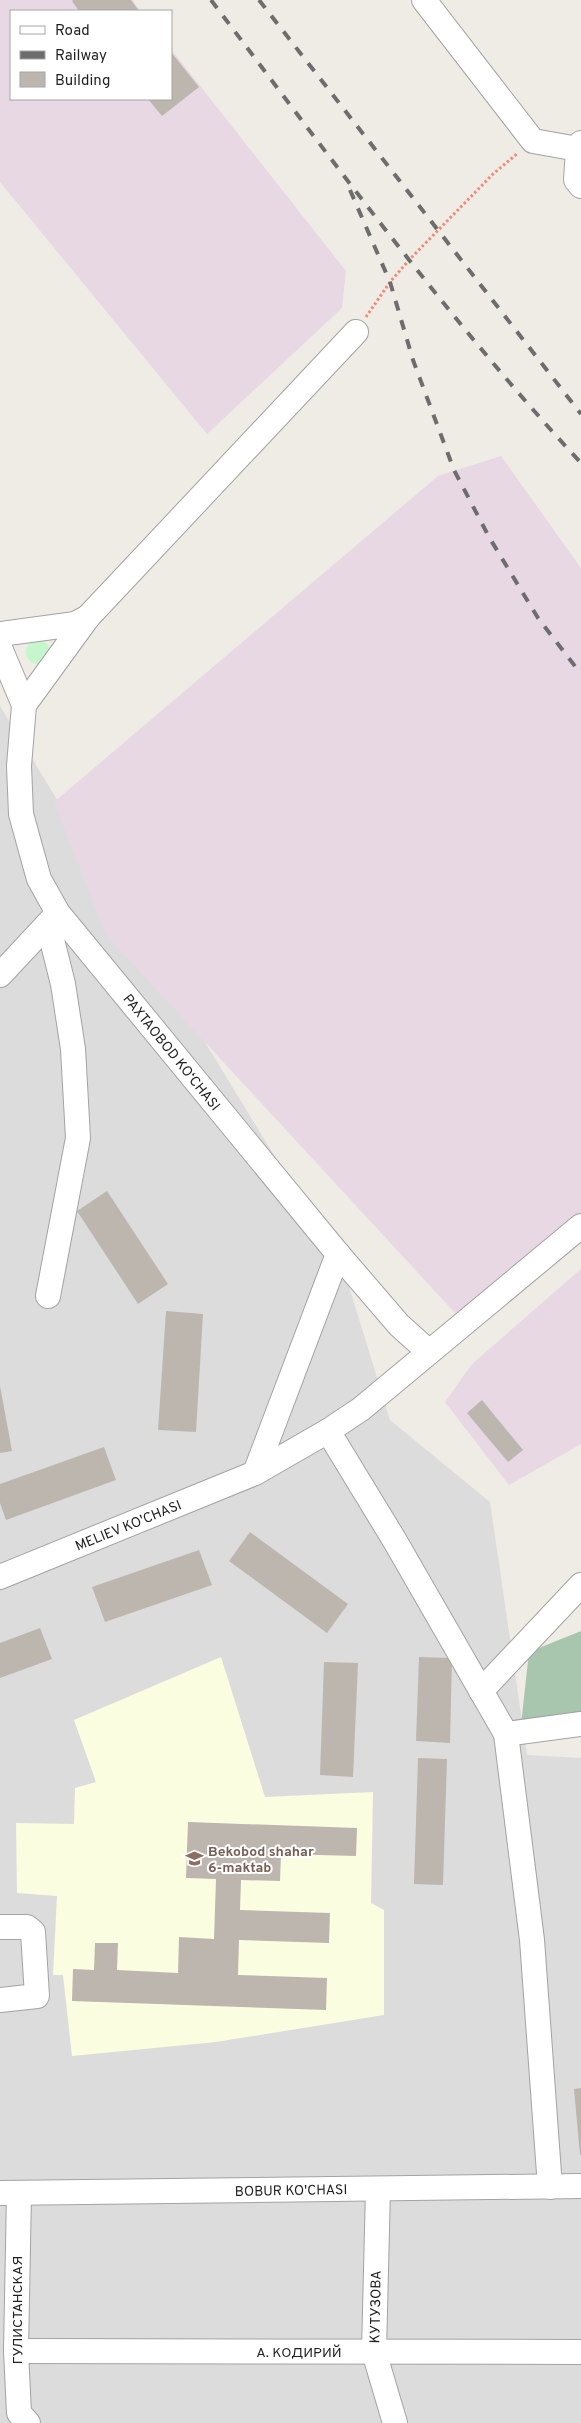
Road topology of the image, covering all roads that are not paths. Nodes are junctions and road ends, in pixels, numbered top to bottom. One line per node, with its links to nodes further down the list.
1 (424, 0): 2 (street)
2 (580, 146): 3 (street)
3 (581, 186)
4 (356, 332): 5 (street)
5 (88, 616): 6 (street); 8 (street)
6 (0, 634)
7 (0, 648): 8 (street)
8 (24, 705): 9 (street, PAXTAOBOD KO‘CHASI)
9 (53, 918): 10 (street); 12 (street, PAXTAOBOD KO‘CHASI); 13 (street)
10 (0, 975)
11 (581, 1226): 14 (street, MELIEV KO'CHASI)
12 (338, 1254): 14 (street, PAXTAOBOD KO‘CHASI); 16 (street)
13 (48, 1296)
14 (429, 1352): 15 (street, MELIEV KO'CHASI)
15 (328, 1431): 16 (street, MELIEV KO'CHASI); 19 (street)
16 (255, 1473): 17 (street, MELIEV KO'CHASI)
17 (0, 1577)
18 (581, 1585): 19 (street)
19 (481, 1691): 21 (street)
20 (581, 1724): 21 (street)
21 (506, 1734): 25 (street)
22 (0, 1927): 23 (street)
23 (0, 2000)
24 (581, 2186): 25 (street, BOBUR KO'CHASI)
25 (550, 2187): 26 (street, BOBUR KO'CHASI)
26 (378, 2189): 27 (street, BOBUR KO'CHASI); 29 (street, КУТУЗОВА)
27 (9, 2193): 28 (street, ГУЛИСТАНСКАЯ)
28 (16, 2351): 29 (street, А. КОДИРИЙ); 31 (street, ГУЛИСТАНСКАЯ)
29 (374, 2352): 30 (street, А. КОДИРИЙ); 32 (street, КУТУЗОВА)
30 (581, 2352)
31 (28, 2423)
32 (394, 2423)

